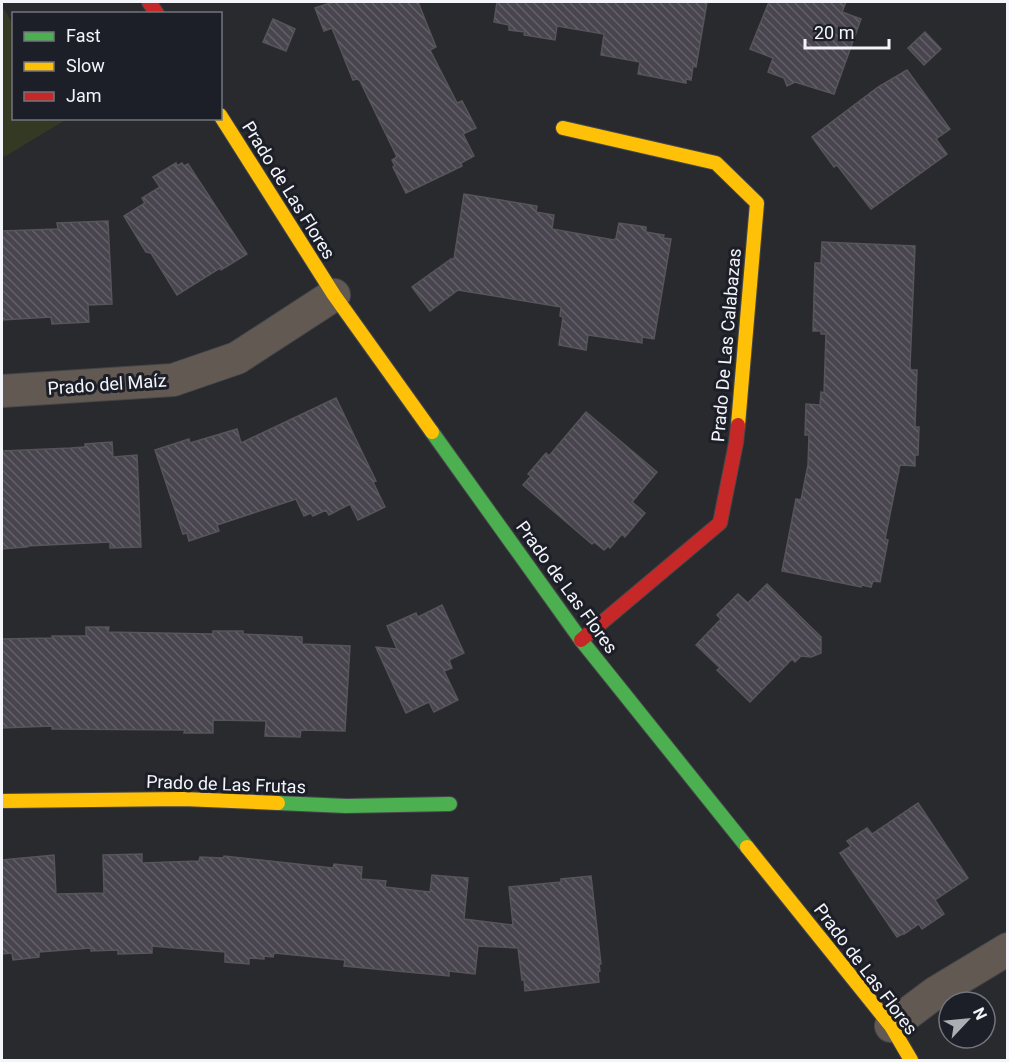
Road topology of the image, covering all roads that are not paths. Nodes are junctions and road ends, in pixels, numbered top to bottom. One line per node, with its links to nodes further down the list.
1 (222, 117): 3 (street, Prado de Las Flores)
2 (563, 128): 5 (street, Prado De Las Calabazas)
3 (334, 295): 4 (street, Prado del Maíz); 5 (street, Prado de Las Flores)
4 (2, 391)
5 (581, 640): 9 (street, Prado de Las Flores)
6 (2, 801): 7 (street, Prado de Las Frutas)
7 (450, 804)
8 (1008, 949): 9 (street)
9 (891, 1026): 10 (street, Prado de Las Flores)
10 (911, 1060)

